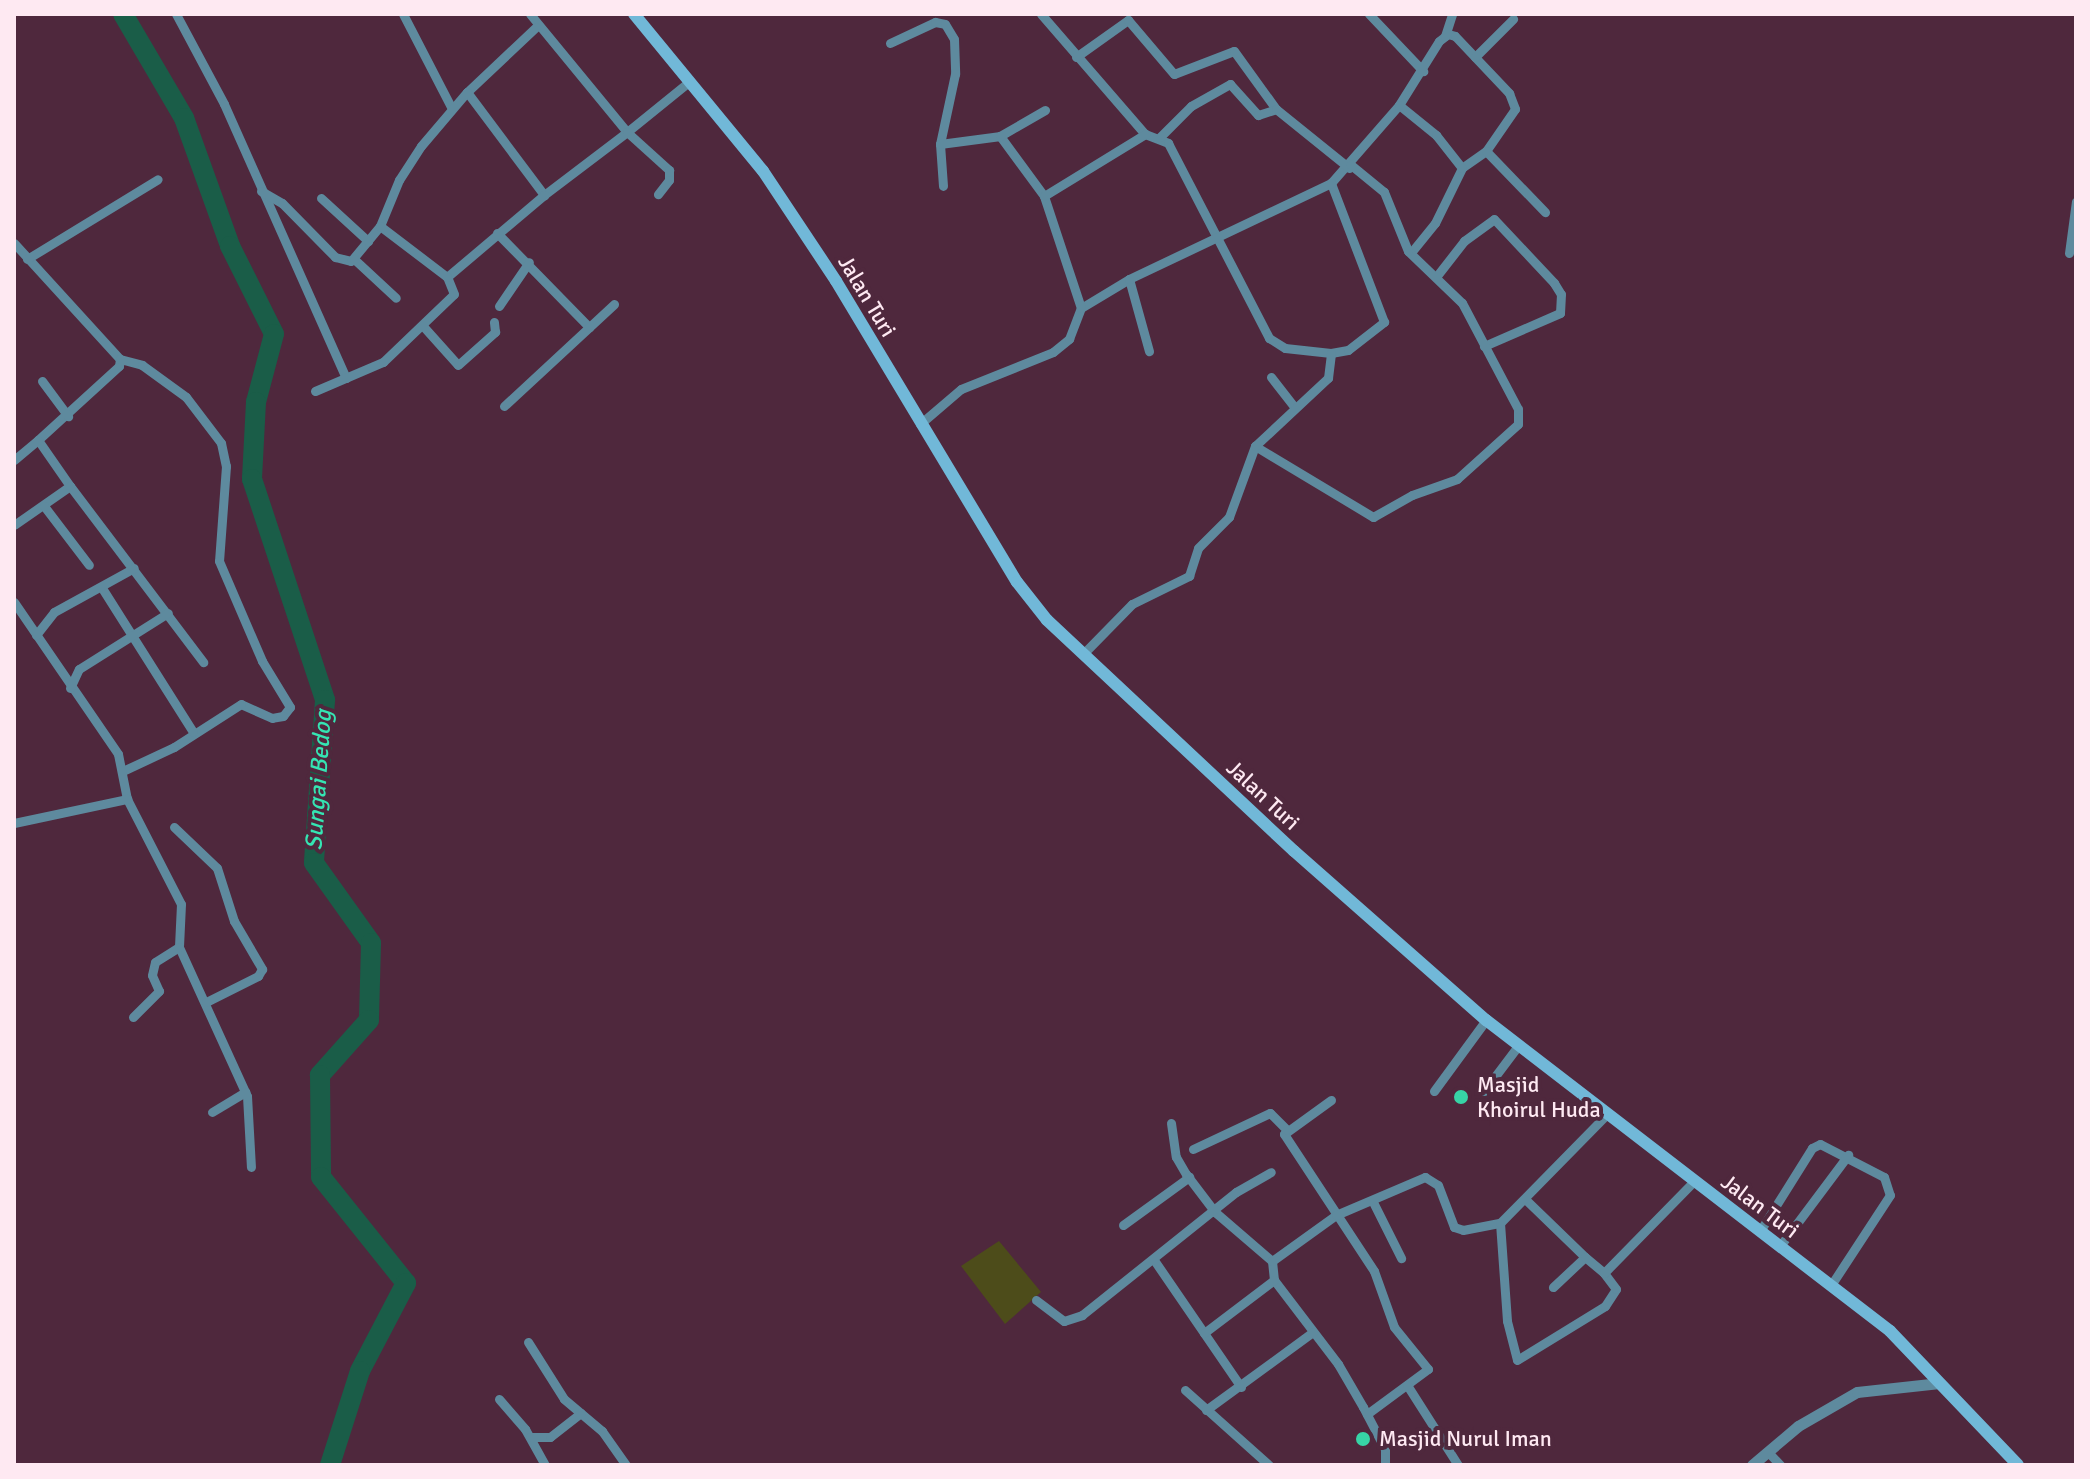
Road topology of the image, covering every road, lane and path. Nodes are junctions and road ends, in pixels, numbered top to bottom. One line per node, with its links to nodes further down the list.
1 (176, 14): 32 (street)
2 (403, 14): 18 (street)
3 (530, 14): 9 (street)
4 (634, 14): 15 (main road, Jalan Turi)
5 (1041, 14): 12 (street)
6 (1369, 14): 14 (street)
7 (1452, 14): 10 (street)
8 (1513, 19): 13 (street)
9 (536, 27): 16 (street); 21 (street)
10 (1445, 36): 13 (street); 14 (street)
11 (890, 43): 25 (street)
12 (1076, 57): 19 (street); 22 (street)
13 (1475, 57): 26 (street)
14 (1423, 71): 17 (street)
15 (690, 81): 21 (street); 70 (main road, Jalan Turi)
16 (467, 92): 18 (street); 34 (street)
17 (1399, 105): 27 (street); 28 (street)
18 (451, 107): 39 (street)
19 (1276, 109): 24 (street); 27 (street)
20 (1045, 110): 23 (street)
21 (627, 132): 33 (street); 34 (street)
22 (1145, 134): 24 (street); 35 (street)
23 (1000, 136): 25 (street); 35 (street)
24 (1160, 137): 41 (street)
25 (940, 144): 31 (street)
26 (1486, 151): 28 (street); 38 (street)
27 (1350, 166): 30 (street); 44 (street)
28 (1462, 168): 44 (street)
29 (158, 179): 46 (street)
30 (1331, 183): 41 (street); 61 (street)
31 (943, 186)
32 (260, 191): 47 (street); 64 (street)
33 (658, 194)
34 (544, 195): 40 (street)
35 (1044, 196): 55 (street)
36 (321, 198): 42 (street)
37 (2076, 201): 45 (street)
38 (1545, 212)
39 (380, 226): 42 (street); 49 (street)
40 (497, 233): 48 (street); 49 (street)
41 (1216, 238): 51 (street); 61 (street)
42 (368, 241): 47 (street)
43 (16, 248): 46 (street)
44 (1411, 253): 50 (street)
45 (2069, 253)
46 (27, 259): 62 (street)
47 (354, 259): 52 (street)
48 (529, 262): 54 (street); 58 (street)
49 (447, 277): 57 (street)
50 (1436, 277): 59 (street); 59 (street)
51 (1129, 279): 55 (street); 60 (street)
52 (396, 298)
53 (614, 304): 58 (street)
54 (499, 306)
55 (1081, 308): 70 (street)
56 (494, 322): 57 (street)
57 (423, 326): 64 (street)
58 (589, 327): 67 (street)
59 (1484, 346): 72 (street)
60 (1149, 351)
61 (1331, 353): 68 (street)
62 (120, 359): 69 (street); 87 (street)
63 (1271, 377): 68 (street)
64 (346, 378): 66 (street)
65 (42, 381): 69 (street)
66 (315, 391)
67 (504, 406)
68 (1294, 406): 72 (street)
69 (68, 416): 71 (street)
70 (920, 424): 84 (main road, Jalan Turi)
71 (38, 440): 73 (street); 74 (street)
72 (1255, 446): 84 (street)
73 (14, 460)
74 (70, 486): 75 (street); 78 (street)
75 (44, 506): 76 (street); 77 (street)
76 (14, 525)
77 (89, 565)
78 (134, 568): 79 (street); 81 (street)
79 (102, 588): 82 (street); 83 (street)
80 (14, 602): 82 (street)
81 (168, 613): 83 (street); 85 (street)
82 (36, 635): 86 (street)
83 (131, 636): 86 (street); 87 (street)
84 (1083, 654): 95 (main road, Jalan Turi)
85 (203, 662)
86 (70, 688): 88 (street)
87 (193, 732): 88 (street)
88 (125, 770): 89 (street)
89 (127, 799): 90 (street); 92 (street)
90 (14, 823)
91 (174, 827): 93 (street)
92 (179, 947): 93 (street); 94 (street)
93 (206, 1002): 99 (street)
94 (133, 1017)
95 (1486, 1020): 96 (main road, Jalan Turi); 97 (street)
96 (1518, 1046): 98 (street); 102 (main road, Jalan Turi)
97 (1434, 1091)
98 (1484, 1091)
99 (245, 1092): 101 (street); 107 (street)
100 (1331, 1100): 104 (street)
101 (212, 1112)
102 (1608, 1113): 110 (main road, Jalan Turi); 111 (street)
103 (1171, 1123): 109 (street)
104 (1286, 1129): 105 (street); 114 (street)
105 (1193, 1149)
106 (1848, 1155): 117 (street); 118 (street); 125 (street)
107 (251, 1167)
108 (1271, 1172): 113 (street)
109 (1189, 1177): 113 (street); 116 (street)
110 (1694, 1181): 117 (main road, Jalan Turi); 123 (street)
111 (1525, 1199): 115 (street); 119 (street)
112 (1373, 1202): 114 (street); 115 (street); 120 (street)
113 (1215, 1212): 121 (street); 122 (street)
114 (1336, 1215): 122 (street); 134 (street)
115 (1500, 1223): 123 (street)
116 (1123, 1225)
117 (1760, 1231): 118 (main road, Jalan Turi)
118 (1780, 1246): 125 (main road, Jalan Turi)
119 (1585, 1257): 123 (street); 126 (street)
120 (1401, 1258)
121 (1154, 1260): 127 (street); 129 (street)
122 (1272, 1261): 124 (street)
123 (1604, 1273)
124 (1274, 1280): 128 (street); 129 (street)
125 (1831, 1285): 131 (main road, Jalan Turi)
126 (1553, 1287)
127 (1036, 1300)
128 (1313, 1332): 135 (street); 140 (street)
129 (1204, 1333): 135 (street)
130 (528, 1342): 139 (street)
131 (1918, 1359): 132 (main road, Jalan Turi); 133 (street)
132 (1940, 1383): 133 (street); 150 (main road, Jalan Turi)
133 (1899, 1384): 142 (street)
134 (1407, 1385): 140 (street); 147 (street)
135 (1241, 1387): 138 (street)
136 (1185, 1390): 138 (street)
137 (499, 1399): 141 (street)
138 (1206, 1410): 145 (street)
139 (581, 1413): 141 (street); 144 (street)
140 (1367, 1414): 146 (street)
141 (530, 1437): 143 (street)
142 (1768, 1452): 148 (street); 149 (street)
143 (545, 1465)
144 (626, 1465)
145 (1269, 1465)
146 (1385, 1465)
147 (1458, 1465)
148 (1752, 1465)
149 (1780, 1465)
150 (2018, 1465)

